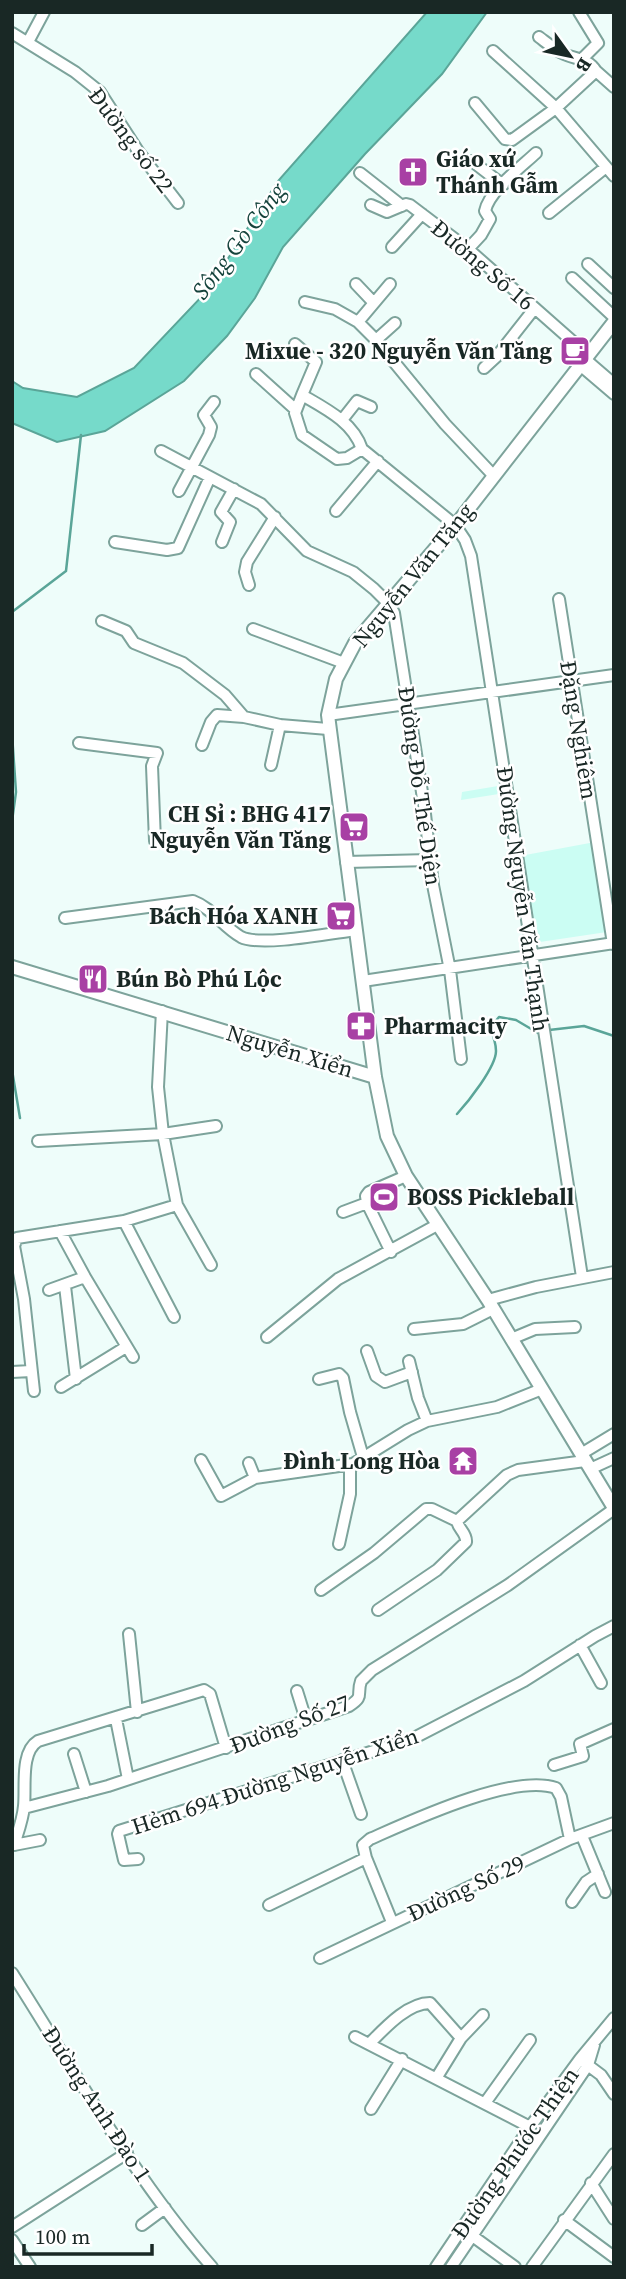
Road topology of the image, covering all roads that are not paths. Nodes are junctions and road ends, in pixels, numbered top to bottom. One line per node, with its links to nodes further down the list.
1 (44, 12): 5 (street)
2 (579, 12): 7 (street)
3 (12, 33): 5 (street, Đường số 22)
4 (539, 37): 7 (street)
5 (27, 42): 17 (street, Đường số 22)
6 (493, 51): 11 (street)
7 (582, 58): 8 (street)
8 (596, 71): 9 (street); 11 (street)
9 (614, 87)
10 (475, 103): 11 (street)
11 (556, 108): 14 (street)
12 (536, 153): 16 (street)
13 (472, 161): 16 (street)
14 (610, 172): 20 (street)
15 (359, 173): 19 (street)
16 (503, 185): 23 (street)
17 (178, 203)
18 (370, 205): 19 (street, Đường Số 16)
19 (402, 206): 21 (street, Đường Số 16)
20 (549, 213)
21 (422, 214): 22 (street); 23 (street, Đường Số 16)
22 (393, 247)
23 (468, 248): 31 (street, Đường Số 16)
24 (588, 264): 28 (street)
25 (572, 278): 32 (street)
26 (356, 284): 30 (street)
27 (390, 284): 30 (street)
28 (614, 288)
29 (304, 302): 33 (street)
30 (374, 303): 33 (street)
31 (534, 309): 38 (street, Đường Số 16); 39 (street)
32 (614, 317)
33 (358, 322): 36 (street)
34 (395, 323): 36 (street)
35 (614, 323): 38 (main road, Nguyễn Văn Tăng)
36 (376, 340): 52 (street)
37 (295, 344): 43 (street)
38 (584, 360): 41 (street); 42 (street); 52 (main road, Nguyễn Văn Tăng)
39 (484, 368)
40 (256, 374): 46 (street)
41 (614, 384)
42 (614, 394)
43 (302, 395): 46 (street); 47 (street)
44 (214, 402): 51 (street)
45 (371, 407): 47 (street)
46 (296, 411): 48 (street)
47 (342, 420): 48 (street)
48 (362, 449): 50 (street)
49 (161, 451): 51 (street)
50 (378, 461): 56 (street); 58 (street)
51 (192, 467): 53 (street); 55 (street)
52 (493, 475): 58 (main road, Nguyễn Văn Tăng)
53 (210, 477): 54 (street); 59 (street)
54 (234, 489): 57 (street); 60 (street)
55 (179, 491)
56 (336, 511)
57 (275, 517): 61 (street); 63 (street)
58 (455, 525): 63 (main road, Nguyễn Văn Tăng); 69 (street, Đường Nguyễn Văn Thạnh)
59 (115, 542)
60 (222, 542)
61 (248, 585)
62 (559, 599): 68 (street, Đặng Nghiêm)
63 (389, 604): 66 (main road, Nguyễn Văn Tăng); 70 (street, Đường Đỗ Thế Diện)
64 (102, 621): 71 (street)
65 (253, 629): 66 (street)
66 (344, 663): 72 (main road, Nguyễn Văn Tăng)
67 (614, 675): 68 (street)
68 (571, 681): 69 (street); 82 (street, Đặng Nghiêm)
69 (492, 691): 70 (street); 83 (street, Đường Nguyễn Văn Thạnh)
70 (408, 704): 72 (street); 78 (street, Đường Đỗ Thế Diện)
71 (244, 717): 73 (street); 75 (street)
72 (328, 722): 73 (street); 79 (main road, Nguyễn Văn Tăng)
73 (280, 725): 76 (street)
74 (79, 743): 77 (street)
75 (202, 746)
76 (271, 765)
77 (155, 841)
78 (430, 860): 79 (street); 85 (street, Đường Đỗ Thế Diện)
79 (346, 862): 81 (main road, Nguyễn Văn Tăng)
80 (65, 918): 81 (street)
81 (356, 930): 86 (main road, Nguyễn Văn Tăng)
82 (613, 944): 83 (street)
83 (533, 957): 85 (street); 104 (street, Đường Nguyễn Văn Thạnh)
84 (12, 967): 87 (main road, Nguyễn Xiển)
85 (450, 970): 86 (street); 88 (street, Đường Đỗ Thế Diện)
86 (363, 981): 89 (main road, Nguyễn Văn Tăng)
87 (163, 1011): 89 (main road, Nguyễn Xiển); 91 (street)
88 (461, 1059)
89 (375, 1077): 93 (main road, Nguyễn Xiển)
90 (216, 1126): 91 (street)
91 (163, 1134): 92 (street); 95 (street)
92 (38, 1141)
93 (407, 1176): 94 (street); 98 (main road, Nguyễn Xiển)
94 (367, 1203): 96 (street); 100 (street)
95 (177, 1205): 97 (street); 101 (street)
96 (342, 1212)
97 (124, 1221): 99 (street); 108 (street)
98 (437, 1225): 100 (street); 107 (main road, Nguyễn Xiển)
99 (60, 1231): 103 (street); 116 (street)
100 (391, 1252): 111 (street)
101 (211, 1265)
102 (614, 1272): 104 (street)
103 (85, 1277): 105 (street); 113 (street)
104 (582, 1277): 107 (street)
105 (65, 1286): 106 (street); 118 (street)
106 (49, 1290)
107 (490, 1305): 110 (street); 112 (main road, Nguyễn Xiển)
108 (174, 1317)
109 (575, 1327): 112 (street)
110 (414, 1329)
111 (267, 1338)
112 (511, 1339): 121 (main road, Nguyễn Xiển)
113 (126, 1348): 115 (street); 118 (street)
114 (367, 1351): 123 (street)
115 (133, 1357)
116 (30, 1371): 117 (street); 122 (street)
117 (12, 1372)
118 (76, 1379): 120 (street)
119 (319, 1379): 127 (street)
120 (61, 1387)
121 (542, 1389): 123 (street); 128 (main road, Nguyễn Xiển)
122 (34, 1391)
123 (427, 1421): 127 (street)
124 (614, 1434): 128 (street)
125 (614, 1458): 128 (street)
126 (201, 1460): 130 (street)
127 (358, 1461): 130 (street); 133 (street)
128 (586, 1461): 131 (main road, Nguyễn Xiển); 132 (street)
129 (249, 1463): 130 (street)
130 (255, 1478)
131 (614, 1508): 143 (street, Đường Số 27)
132 (457, 1521): 134 (street); 135 (street)
133 (339, 1544)
134 (321, 1590)
135 (378, 1610)
136 (614, 1626): 138 (street, Hẻm 694 Đường Nguyễn Xiển)
137 (129, 1634): 141 (street)
138 (580, 1645): 139 (street); 147 (street, Hẻm 694 Đường Nguyễn Xiển)
139 (601, 1683)
140 (297, 1691): 143 (street)
141 (137, 1712): 142 (street); 145 (street)
142 (116, 1719): 150 (street); 151 (street)
143 (306, 1720): 145 (street, Đường Số 27)
144 (614, 1729): 148 (street)
145 (226, 1748): 151 (street, Đường Số 27)
146 (75, 1754): 152 (street)
147 (342, 1760): 154 (street); 161 (street, Hẻm 694 Đường Nguyễn Xiển)
148 (554, 1765)
149 (12, 1771): 150 (street)
150 (25, 1773): 153 (street)
151 (128, 1779): 152 (street, Đường Số 27)
152 (86, 1792): 153 (street, Đường Số 27)
153 (24, 1808): 159 (street)
154 (361, 1814)
155 (614, 1823): 156 (street, Đường Số 29)
156 (582, 1836): 157 (street, Đường Số 29); 162 (street)
157 (570, 1839): 160 (street); 166 (street, Đường Số 29)
158 (40, 1840): 159 (street)
159 (13, 1845)
160 (366, 1858): 165 (street); 166 (street)
161 (138, 1859)
162 (597, 1874): 163 (street); 164 (street)
163 (605, 1892)
164 (572, 1902)
165 (269, 1905)
166 (392, 1922): 167 (street, Đường Số 29)
167 (320, 1958)
168 (12, 1973): 182 (street, Đường Anh Đào 1)
169 (483, 2015): 172 (street)
170 (613, 2019): 176 (street, Đường Phước Thiện)
171 (355, 2037): 174 (street)
172 (461, 2038): 174 (street); 177 (street)
173 (530, 2039): 179 (street)
174 (369, 2044): 175 (street)
175 (402, 2059): 177 (street); 180 (street)
176 (584, 2062): 178 (street); 181 (street, Đường Phước Thiện); 193 (street, Đường Phước Thiện)
177 (437, 2077): 179 (street)
178 (614, 2094)
179 (485, 2103): 181 (street)
180 (371, 2109)
181 (530, 2127): 190 (street, Đường Phước Thiện)
182 (127, 2153): 185 (street, Đường Anh Đào 1); 189 (street)
183 (614, 2154): 184 (street)
184 (590, 2183): 186 (street); 187 (street)
185 (165, 2208): 188 (street); 197 (street, Đường Anh Đào 1)
186 (614, 2219)
187 (564, 2220): 194 (street); 200 (street)
188 (142, 2225)
189 (12, 2227): 191 (street)
190 (462, 2228): 193 (street); 195 (street, Đường Phước Thiện)
191 (12, 2234)
192 (12, 2240): 196 (street)
193 (470, 2240): 198 (street, Đường Phước Thiện); 199 (street)
194 (614, 2257)
195 (437, 2266)
196 (30, 2267)
197 (212, 2267)
198 (451, 2267)
199 (515, 2267)
200 (532, 2267)

